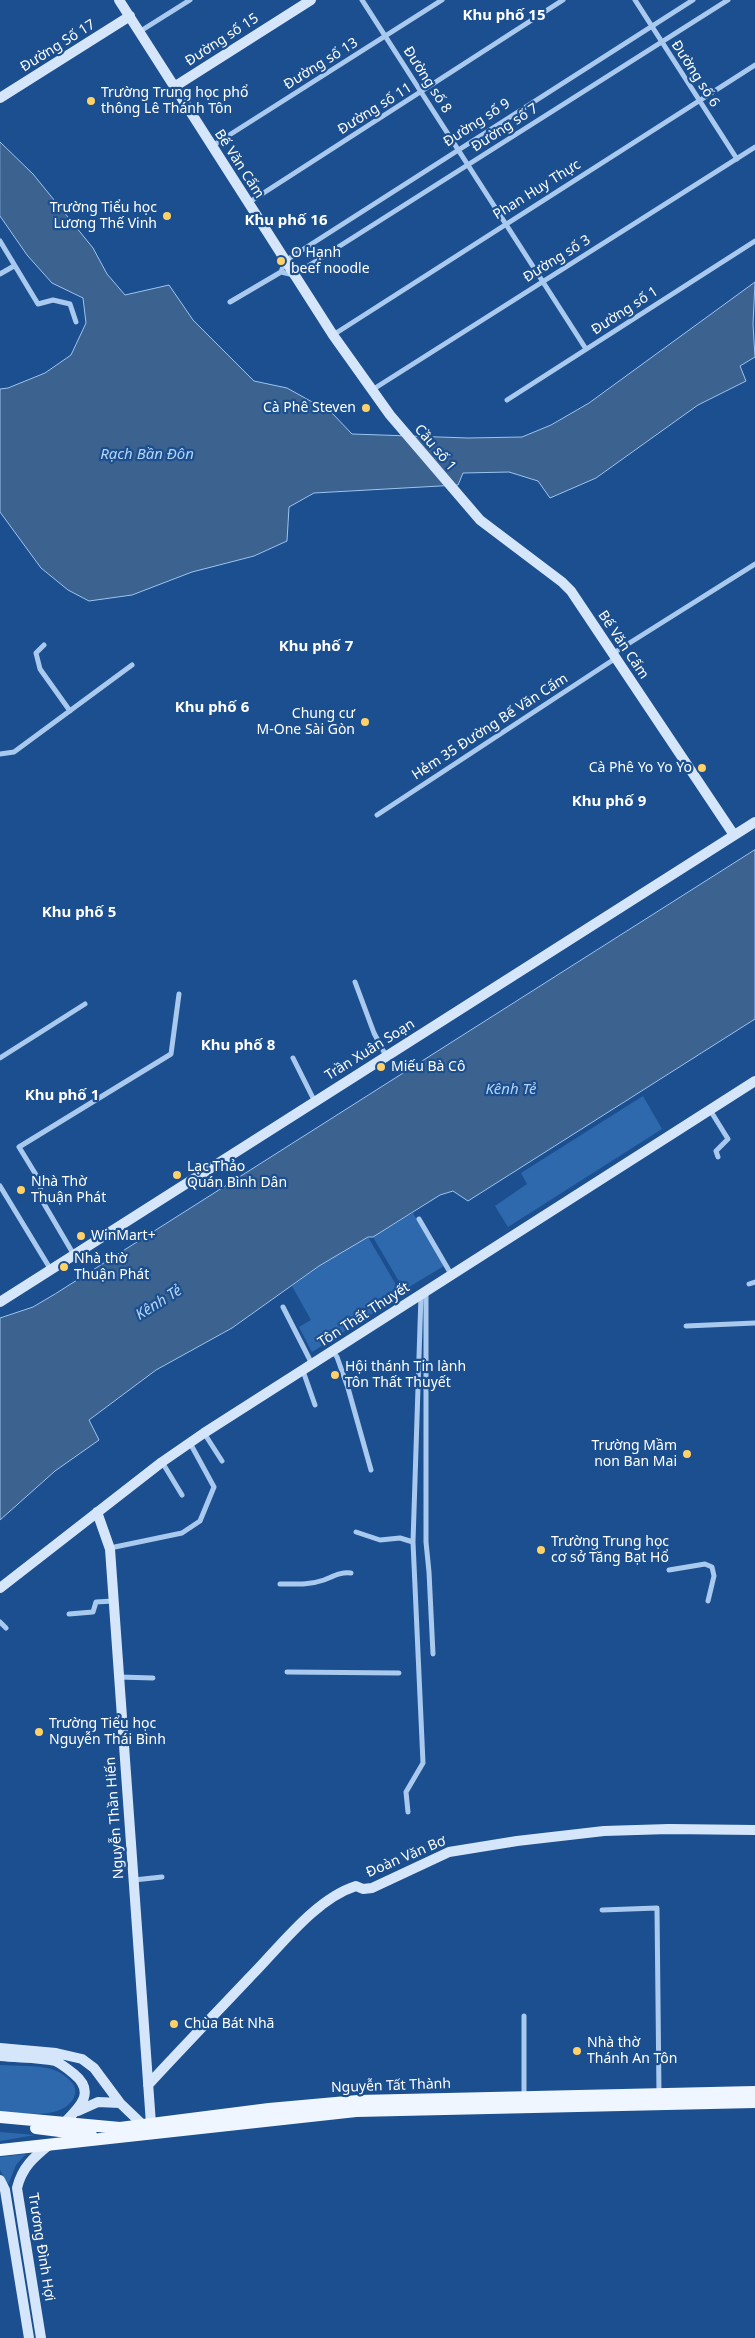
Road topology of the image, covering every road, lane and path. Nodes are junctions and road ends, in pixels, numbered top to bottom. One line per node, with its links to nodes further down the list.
1 (120, 0): 10 (street, Bế Văn Cấm)
2 (190, 0): 12 (street)
3 (311, 0): 16 (street, Đường số 15)
4 (362, 0): 13 (street, Đường số 8)
5 (442, 0): 13 (street, Đường số 13)
6 (563, 0): 17 (street, Đường số 11)
7 (634, 0): 11 (street, Đường số 6)
8 (692, 0): 11 (street, Đường số 9)
9 (728, 0): 14 (street, Đường số 7)
10 (130, 16): 12 (street, Bế Văn Cấm); 18 (street, Đường Số 17)
11 (651, 26): 14 (street, Đường số 6); 22 (street, Đường số 9)
12 (139, 32): 16 (street, Bế Văn Cấm)
13 (386, 37): 17 (street, Đường số 8); 20 (street, Đường số 13)
14 (661, 42): 19 (street, Đường số 6); 24 (street, Đường số 7)
15 (755, 65): 19 (street, Phan Huy Thực)
16 (174, 87): 20 (street, Bế Văn Cấm)
17 (422, 92): 22 (street, Đường số 8); 25 (street, Đường số 11)
18 (0, 98)
19 (699, 101): 23 (street, Đường số 6); 26 (street, Phan Huy Thực)
20 (212, 146): 25 (street, Bế Văn Cấm)
21 (755, 148): 23 (street, Đường số 3)
22 (458, 149): 24 (street, Đường số 8); 29 (street, Đường số 9)
23 (737, 159): 34 (street, Đường số 3)
24 (469, 165): 26 (street, Đường số 8); 33 (street, Đường số 7)
25 (248, 203): 29 (street, Bế Văn Cấm)
26 (506, 222): 34 (street, Đường số 8); 37 (street, Phan Huy Thực)
27 (0, 242): 30 (street)
28 (755, 242): 38 (street, Đường số 1)
29 (285, 261): 31 (street); 33 (street, Bế Văn Cấm)
30 (14, 266): 32 (street); 36 (street)
31 (281, 272): 33 (street); 35 (street)
32 (0, 274)
33 (294, 275): 37 (street, Bế Văn Cấm)
34 (543, 281): 38 (street, Đường số 8); 39 (street, Đường số 3)
35 (230, 302)
36 (76, 322)
37 (332, 335): 39 (street, Bế Văn Cấm)
38 (586, 349): 40 (street, Đường số 1)
39 (372, 390): 41 (street, Bế Văn Cấm)
40 (507, 400)
41 (390, 415): 42 (street, Cầu số 1)
42 (459, 498): 45 (street, Bế Văn Cấm)
43 (755, 564): 45 (street, Hẻm 35 Đường Bế Văn Cấm)
44 (44, 645): 47 (street)
45 (614, 656): 49 (street, Hẻm 35 Đường Bế Văn Cấm); 51 (street, Bế Văn Cấm)
46 (132, 665): 47 (street)
47 (70, 711): 48 (street)
48 (0, 754)
49 (377, 815)
50 (755, 822): 51 (street, Trần Xuân Soạn)
51 (734, 835): 55 (street, Trần Xuân Soạn)
52 (355, 982): 55 (street)
53 (179, 994): 64 (street)
54 (85, 1004): 56 (street)
55 (386, 1057): 59 (street, Trần Xuân Soạn)
56 (0, 1058)
57 (293, 1058): 59 (street)
58 (755, 1081): 60 (street, Tôn Thất Thuyết)
59 (315, 1102): 64 (street, Trần Xuân Soạn)
60 (710, 1110): 61 (street); 66 (street, Tôn Thất Thuyết)
61 (718, 1157)
62 (0, 1186): 65 (street)
63 (419, 1219): 66 (street)
64 (74, 1255): 65 (street, Trần Xuân Soạn)
65 (51, 1270): 70 (street, Trần Xuân Soạn)
66 (452, 1274): 69 (street, Tôn Thất Thuyết)
67 (755, 1282): 68 (street)
68 (749, 1284)
69 (423, 1292): 74 (street, Tôn Thất Thuyết); 86 (street); 97 (street)
70 (0, 1302)
71 (283, 1307): 75 (street)
72 (755, 1323): 73 (street)
73 (686, 1326)
74 (333, 1352): 75 (street, Tôn Thất Thuyết); 82 (street)
75 (313, 1365): 76 (street, Tôn Thất Thuyết)
76 (303, 1371): 77 (street); 78 (street, Tôn Thất Thuyết)
77 (316, 1405)
78 (204, 1433): 79 (street, Tôn Thất Thuyết); 80 (street)
79 (190, 1443): 81 (street, Tôn Thất Thuyết); 87 (street)
80 (222, 1461)
81 (162, 1462): 83 (street); 84 (street, Tôn Thất Thuyết)
82 (371, 1470)
83 (182, 1495)
84 (97, 1512): 87 (street, Nguyễn Thần Hiến); 91 (street, Tôn Thất Thuyết)
85 (356, 1532): 86 (street)
86 (413, 1542): 102 (street)
87 (110, 1548): 92 (street, Nguyễn Thần Hiến)
88 (669, 1570): 93 (street)
89 (351, 1573): 90 (street)
90 (280, 1584)
91 (0, 1588)
92 (113, 1601): 94 (street); 100 (street, Nguyễn Thần Hiến)
93 (708, 1601)
94 (68, 1614)
95 (0, 1622): 96 (street)
96 (6, 1628)
97 (433, 1654)
98 (287, 1672): 99 (street)
99 (399, 1673)
100 (119, 1678): 101 (street); 105 (street, Nguyễn Thần Hiến)
101 (153, 1678)
102 (408, 1812)
103 (755, 1830): 110 (street, Đoàn Văn Bơ)
104 (162, 1877): 105 (street)
105 (134, 1880): 110 (street, Nguyễn Thần Hiến)
106 (602, 1910): 112 (street)
107 (524, 2016): 113 (street)
108 (0, 2048): 115 (street)
109 (0, 2056): 116 (street)
110 (148, 2084): 121 (street, Nguyễn Thần Hiến)
111 (755, 2092): 112 (main road, Nguyễn Tất Thành)
112 (659, 2094): 113 (main road, Nguyễn Tất Thành)
113 (524, 2097): 121 (main road, Nguyễn Tất Thành)
114 (755, 2102): 122 (main road, Nguyễn Tất Thành)
115 (120, 2103): 116 (street); 121 (street)
116 (76, 2112): 118 (street)
117 (0, 2117): 119 (main road)
118 (65, 2122): 119 (main road, Nguyễn Tất Thành); 121 (main road, Nguyễn Tất Thành)
119 (31, 2123): 120 (main road); 122 (main road, Nguyễn Tất Thành)
120 (0, 2124)
121 (148, 2125)
122 (110, 2138): 123 (main road, Nguyễn Tất Thành)
123 (50, 2144): 124 (main road, Nguyễn Tất Thành); 127 (street, Trương Đình Hợi)
124 (0, 2150)
125 (0, 2180): 126 (street, Trương Đình Hợi)
126 (20, 2278): 127 (street); 128 (street, Trương Đình Hợi)
127 (34, 2284): 129 (street, Trương Đình Hợi)
128 (29, 2338)
129 (41, 2338)

